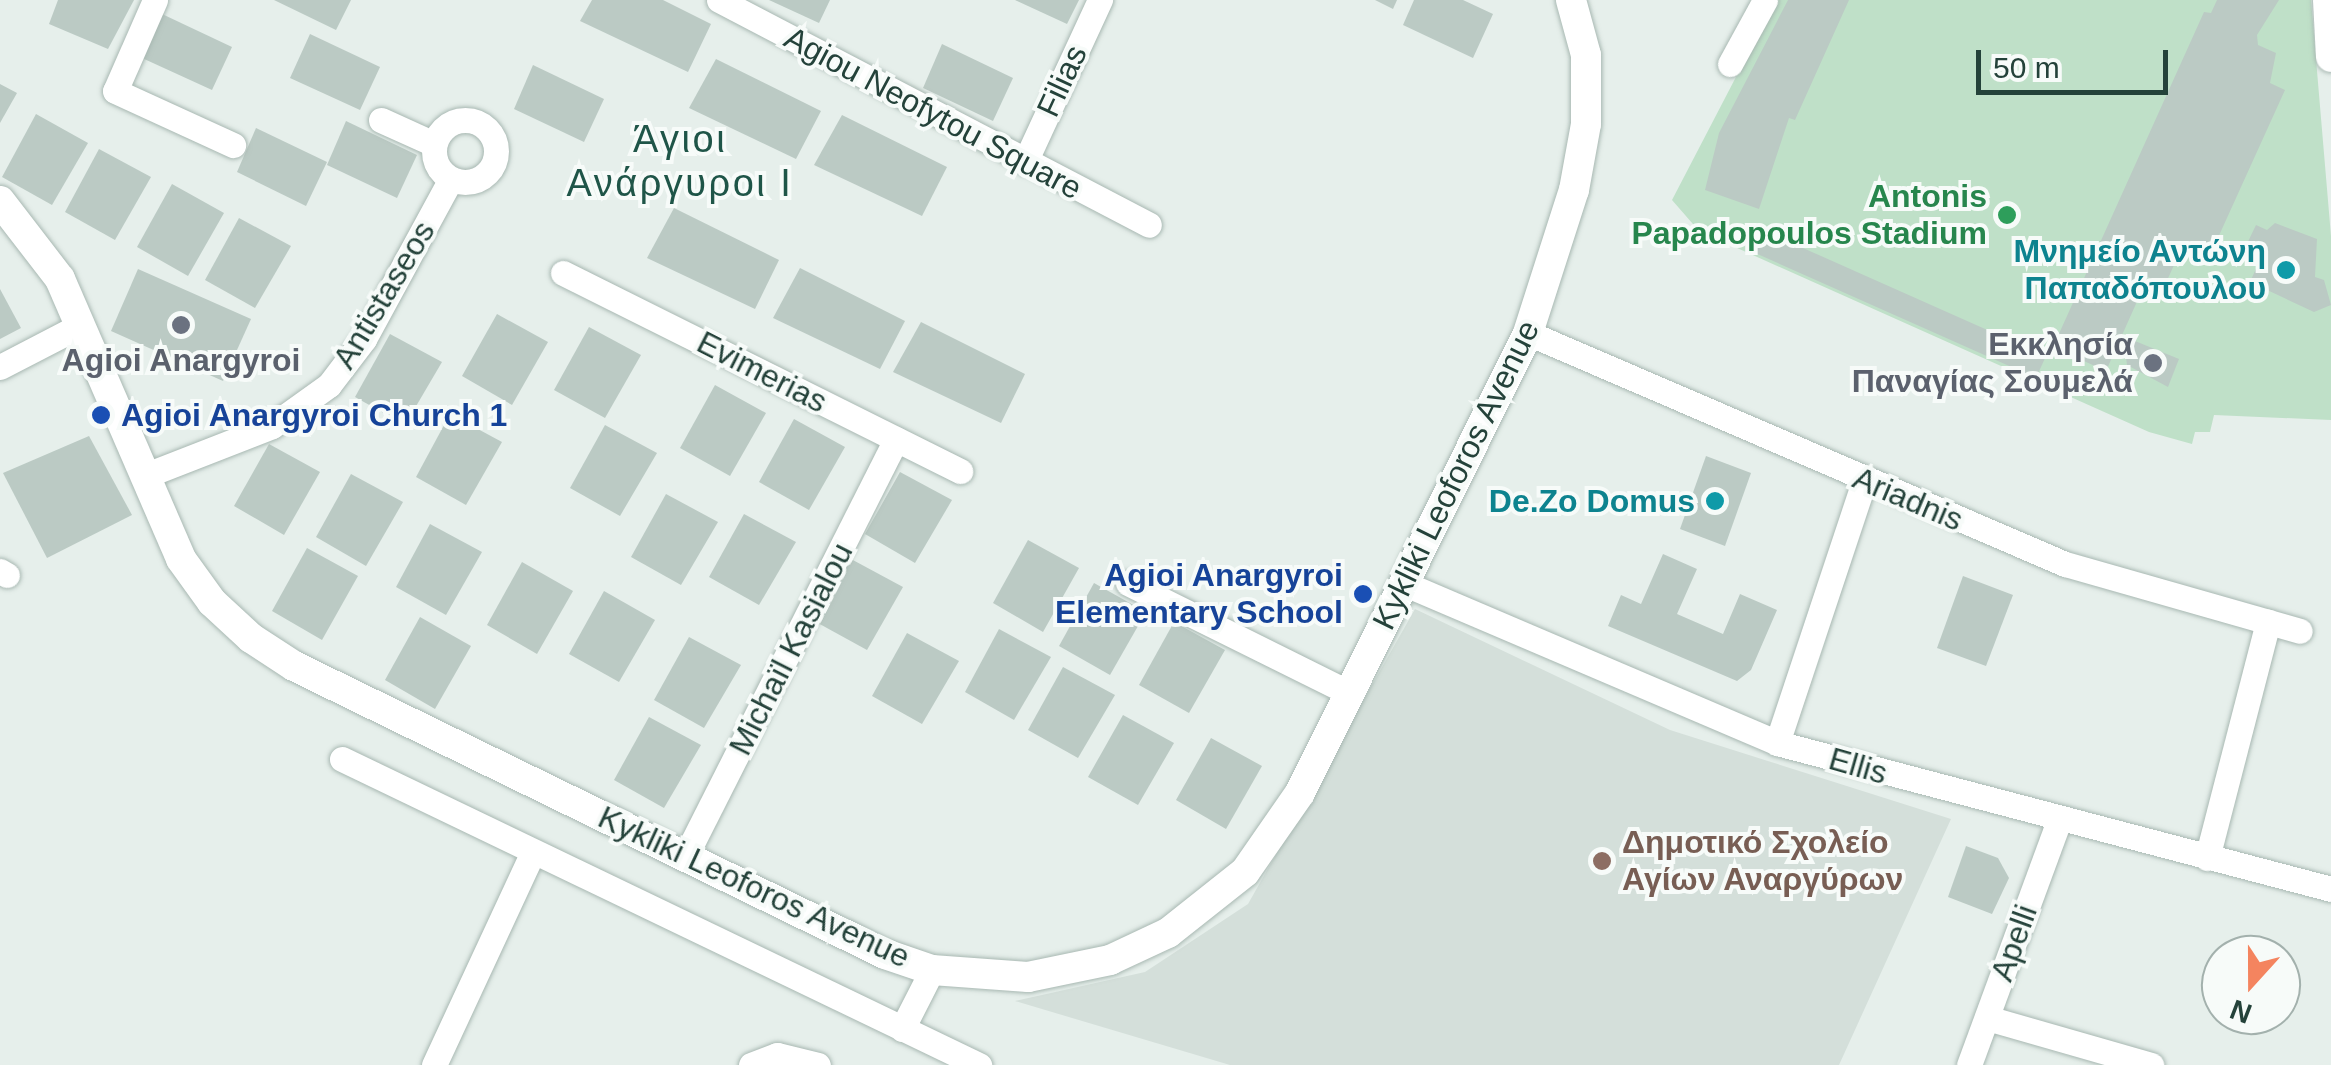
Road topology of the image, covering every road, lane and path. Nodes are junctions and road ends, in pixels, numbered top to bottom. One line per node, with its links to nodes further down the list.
1 (155, 0): 10 (street)
2 (719, 0): 12 (street, Agiou Neofytou Square)
3 (1100, 0): 12 (street, Filias)
4 (1570, 0): 18 (street, Kykliki Leoforos Avenue)
5 (1765, 0): 8 (street)
6 (2328, 0): 7 (street)
7 (2331, 58)
8 (1730, 64)
9 (381, 120): 11 (street)
10 (234, 144)
11 (434, 144): 13 (street); 13 (street)
12 (1025, 162): 15 (street, Agiou Neofytou Square)
13 (451, 179): 22 (street, Antistaseos)
14 (0, 200): 17 (street, Kykliki Leoforos Avenue)
15 (1148, 225)
16 (563, 273): 20 (street, Evimerias)
17 (81, 325): 19 (street); 22 (street, Kykliki Leoforos Avenue)
18 (1528, 333): 23 (street, Ariadnis); 25 (street, Kykliki Leoforos Avenue)
19 (0, 366)
20 (896, 439): 21 (street, Evimerias); 33 (street, Michaïl Kasialou)
21 (960, 471)
22 (144, 476): 33 (street, Kykliki Leoforos Avenue)
23 (1864, 481): 26 (street, Ariadnis); 29 (street)
24 (1128, 584): 28 (street)
25 (1405, 584): 28 (street, Kykliki Leoforos Avenue); 29 (street, Ellis)
26 (2268, 622): 27 (street, Ariadnis); 34 (street)
27 (2300, 631)
28 (1350, 694): 36 (street, Kykliki Leoforos Avenue)
29 (1777, 743): 31 (street, Ellis)
30 (342, 759): 32 (street)
31 (2059, 821): 34 (street, Ellis); 37 (street, Apelli)
32 (532, 854): 38 (street); 39 (street)
33 (685, 858): 36 (street, Kykliki Leoforos Avenue)
34 (2207, 858): 35 (street, Ellis)
35 (2331, 888)
36 (932, 970): 38 (street)
37 (1987, 1018): 43 (street, Apelli); 44 (street)
38 (902, 1028): 42 (street)
39 (434, 1065)
40 (751, 1065): 41 (street)
41 (818, 1065)
42 (979, 1065)
43 (1970, 1065)
44 (2151, 1065)

